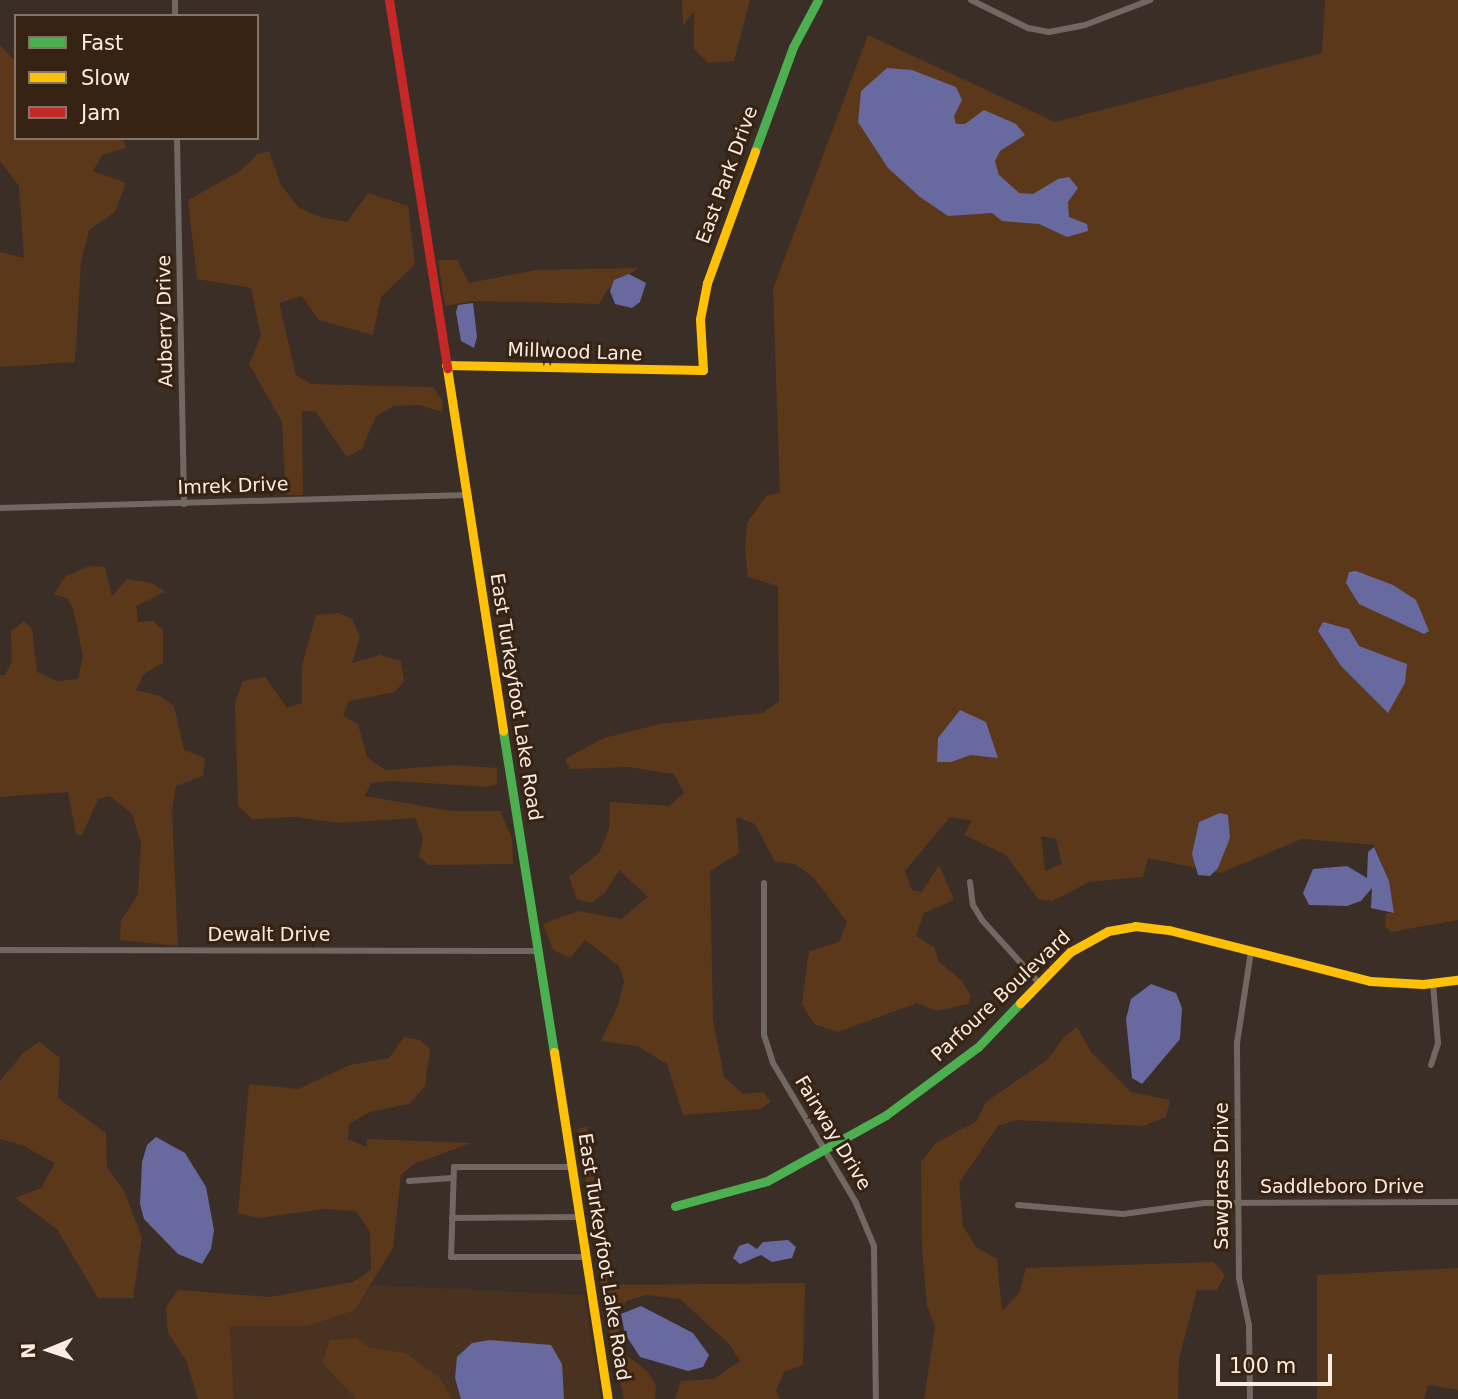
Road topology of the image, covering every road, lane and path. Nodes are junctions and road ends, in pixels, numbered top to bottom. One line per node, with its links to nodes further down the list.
1 (389, 0): 6 (street, East Turkeyfoot Lake Road)
2 (818, 0): 7 (street, East Park Drive)
3 (971, 0): 4 (street)
4 (1148, 0)
5 (177, 140): 9 (street, Auberry Drive)
6 (446, 365): 7 (street, Millwood Lane); 8 (street, East Turkeyfoot Lake Road)
7 (703, 370)
8 (467, 495): 9 (street, Imrek Drive); 14 (street, East Turkeyfoot Lake Road)
9 (184, 504): 10 (street, Imrek Drive)
10 (0, 508)
11 (970, 882): 17 (street)
12 (764, 883): 20 (street, Fairway Drive)
13 (0, 950): 14 (street, Dewalt Drive)
14 (538, 951): 21 (street, East Turkeyfoot Lake Road)
15 (1251, 952): 17 (street, Parfoure Boulevard); 18 (street, Parfoure Boulevard); 25 (street, Sawgrass Drive)
16 (1458, 980): 18 (street, Parfoure Boulevard)
17 (1040, 984): 20 (street, Parfoure Boulevard)
18 (1433, 984): 19 (street)
19 (1431, 1065)
20 (824, 1151): 27 (street, Parfoure Boulevard); 32 (street, Fairway Drive)
21 (572, 1167): 22 (street); 29 (street, East Turkeyfoot Lake Road)
22 (452, 1178): 23 (street); 28 (street)
23 (409, 1181)
24 (1458, 1202): 25 (street, Saddleboro Drive)
25 (1238, 1203): 26 (street, Saddleboro Drive); 33 (street, Sawgrass Drive)
26 (1018, 1205)
27 (675, 1206)
28 (452, 1217): 29 (street); 30 (street)
29 (580, 1217): 30 (street, East Turkeyfoot Lake Road)
30 (587, 1258): 31 (street, East Turkeyfoot Lake Road)
31 (608, 1399)
32 (876, 1399)
33 (1250, 1399)

